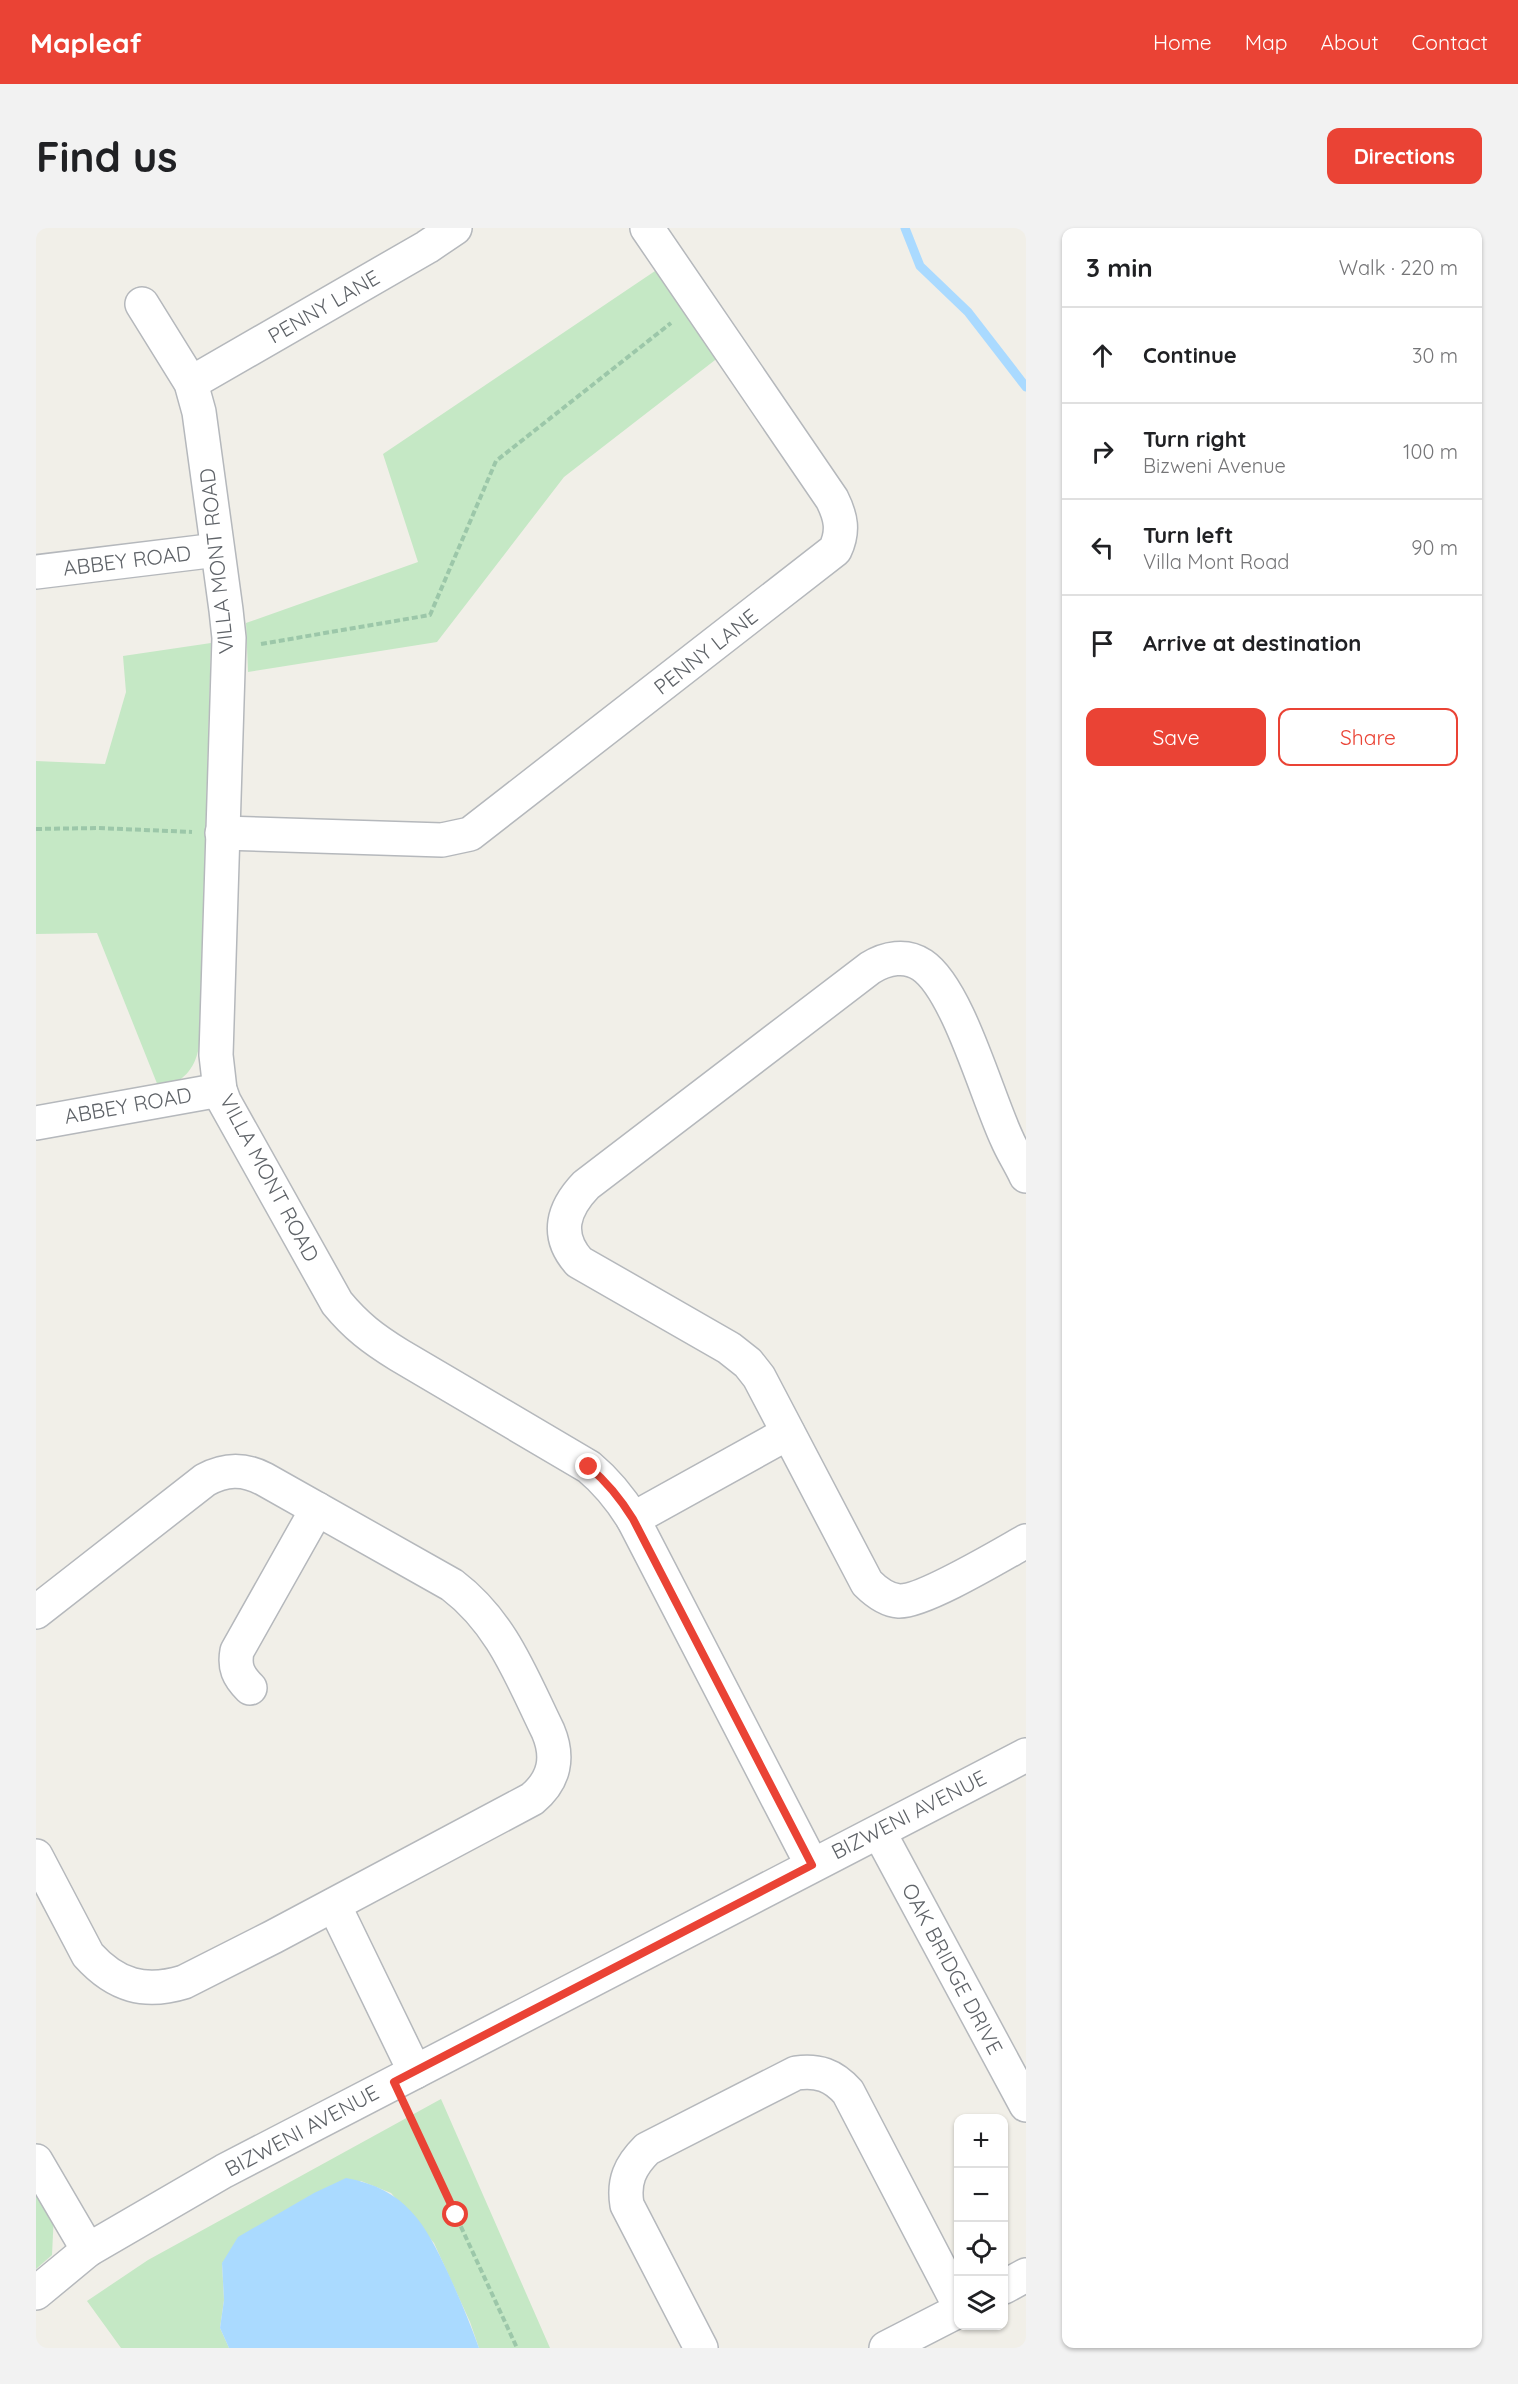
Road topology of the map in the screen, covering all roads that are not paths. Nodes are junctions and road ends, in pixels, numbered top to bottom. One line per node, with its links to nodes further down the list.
1 (455, 228): 4 (street, PENNY LANE)
2 (647, 228): 7 (street, PENNY LANE)
3 (142, 304): 4 (street, VILLA MONT ROAD)
4 (191, 383): 5 (street, VILLA MONT ROAD)
5 (217, 550): 6 (street, ABBEY ROAD); 7 (street, VILLA MONT ROAD)
6 (36, 572)
7 (222, 833): 8 (street, VILLA MONT ROAD)
8 (220, 1090): 9 (street, ABBEY ROAD); 13 (street, VILLA MONT ROAD)
9 (36, 1123)
10 (1026, 1176): 11 (street)
11 (788, 1432): 13 (street); 14 (street)
12 (317, 1509): 15 (street); 16 (street); 21 (street)
13 (633, 1519): 20 (street, VILLA MONT ROAD)
14 (1026, 1541)
15 (36, 1612)
16 (250, 1688)
17 (1026, 1755): 18 (street, BIZWENI AVENUE)
18 (879, 1832): 20 (street, BIZWENI AVENUE); 23 (street, OAK BRIDGE DRIVE)
19 (36, 1856): 21 (street)
20 (812, 1865): 22 (street, BIZWENI AVENUE)
21 (334, 1905): 22 (street)
22 (405, 2077): 25 (street, BIZWENI AVENUE)
23 (1026, 2105)
24 (36, 2160): 25 (street)
25 (88, 2250): 28 (street, BIZWENI AVENUE)
26 (1026, 2275): 27 (street)
27 (1008, 2285)
28 (36, 2293)
29 (954, 2295): 31 (street)
30 (954, 2313): 32 (street)
31 (701, 2348)
32 (886, 2348)

